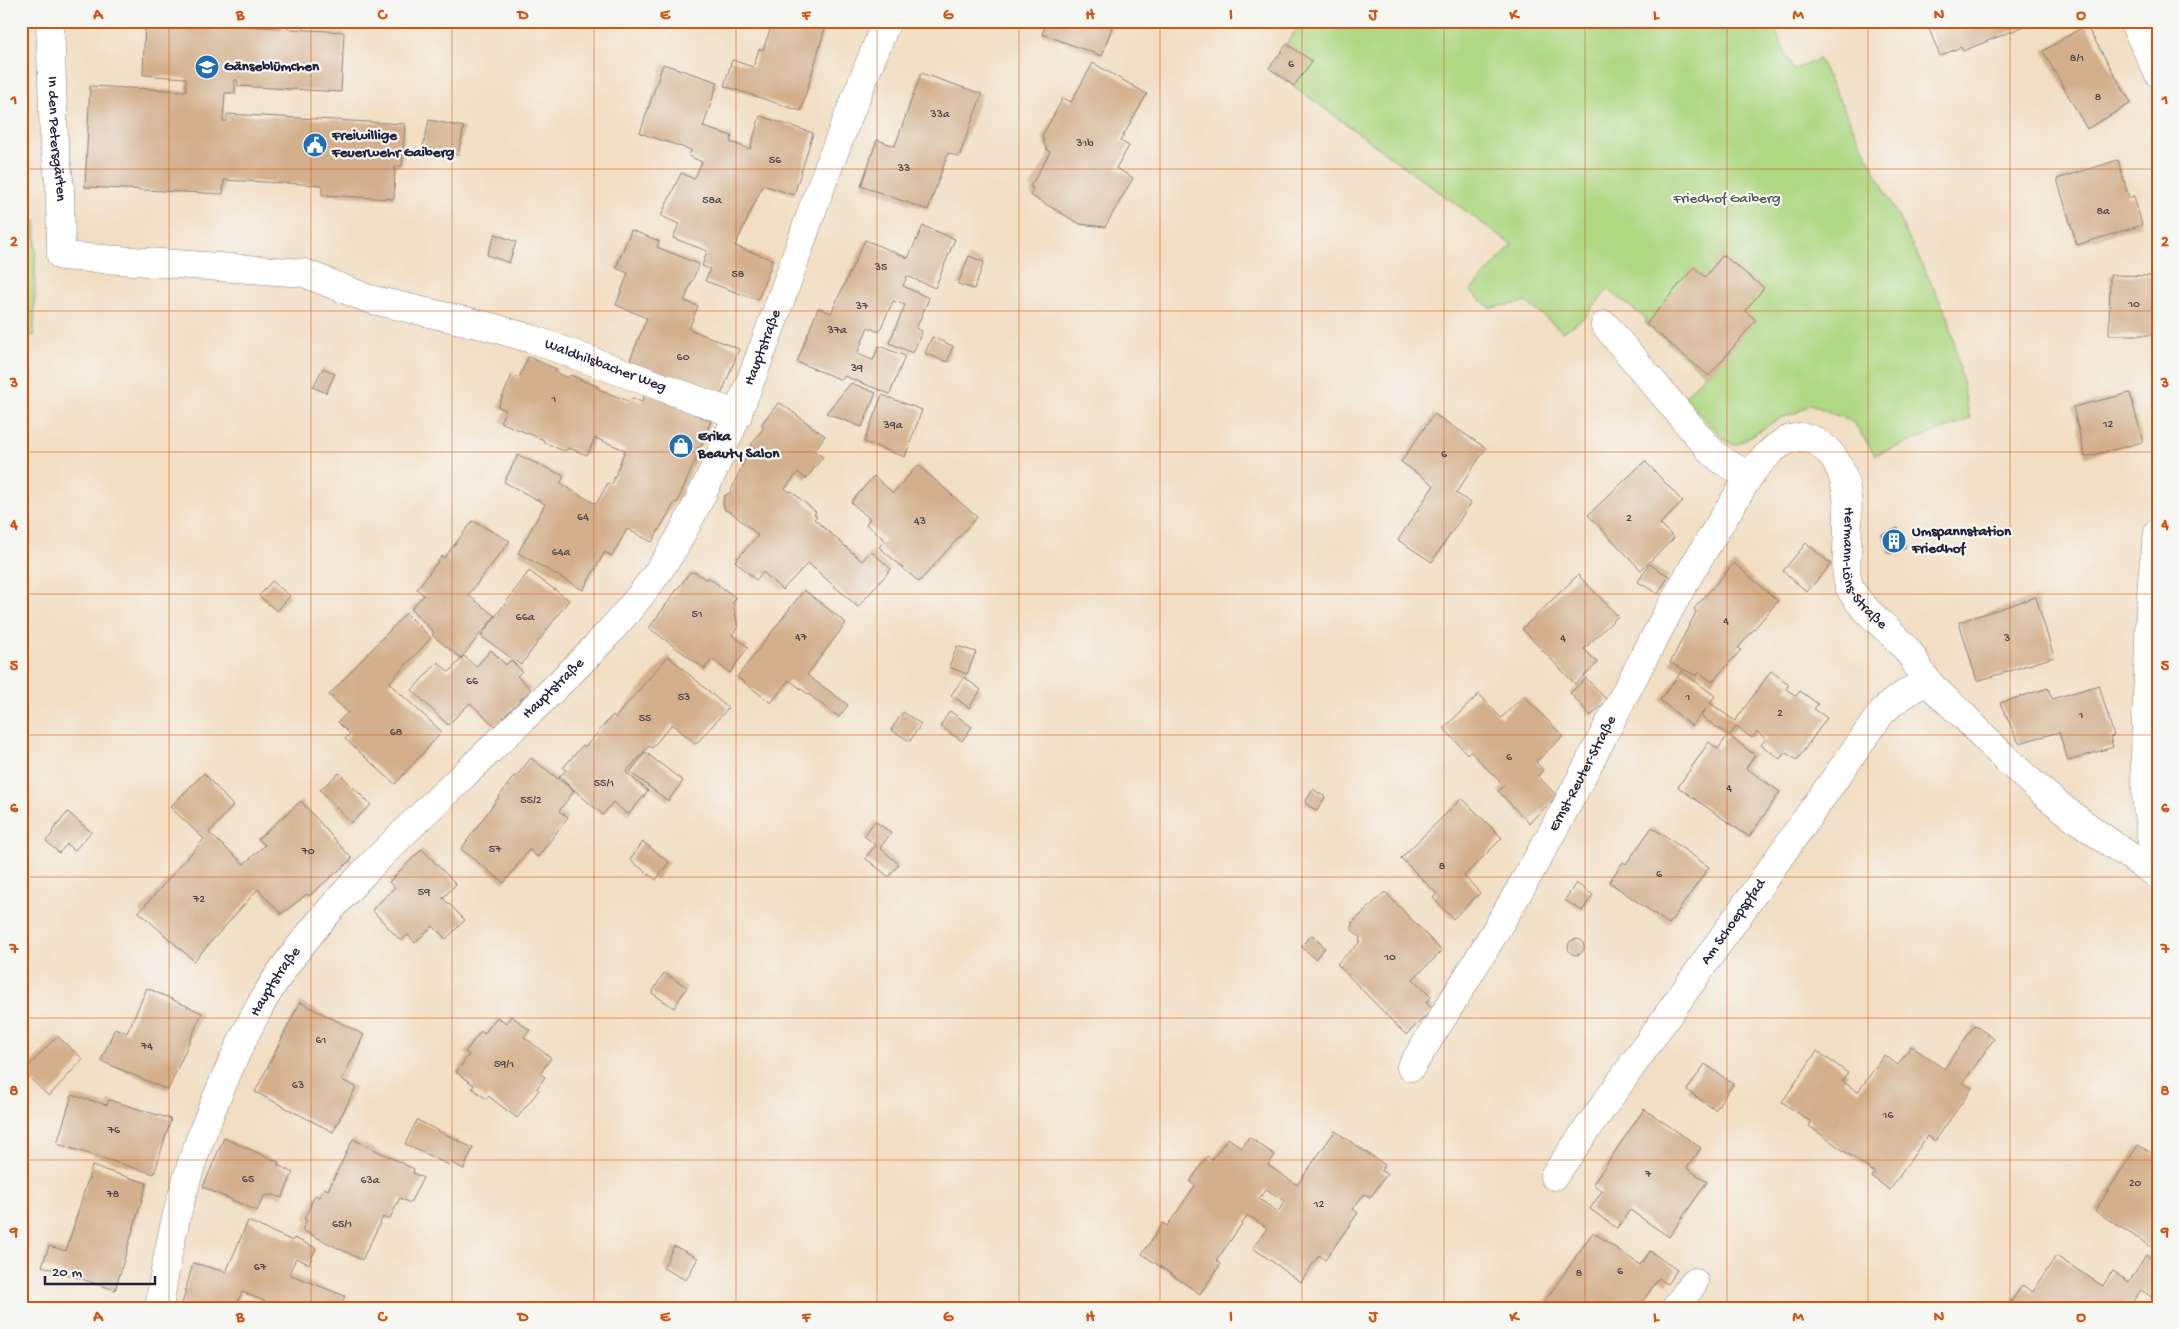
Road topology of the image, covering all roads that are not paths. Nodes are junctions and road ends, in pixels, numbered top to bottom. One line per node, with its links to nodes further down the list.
1 (50, 21): 5 (street, In den Petersgärten)
2 (887, 21): 7 (street, Hauptstraße)
3 (2133, 21): 4 (street)
4 (2158, 73)
5 (61, 256): 7 (street, Waldhilsbacher Weg)
6 (1605, 325): 8 (street)
7 (738, 415): 16 (street, Hauptstraße)
8 (1749, 476): 10 (street, Hermann-Löns-Straße); 13 (street, Ernst-Reuter-Straße)
9 (2158, 533): 11 (street)
10 (1926, 680): 12 (street, Hermann-Löns-Straße); 14 (street, Am Schoepspfad)
11 (2158, 868)
12 (2158, 875)
13 (1411, 1067)
14 (1554, 1176)
15 (1694, 1282): 17 (street)
16 (158, 1308)
17 (1676, 1308)

